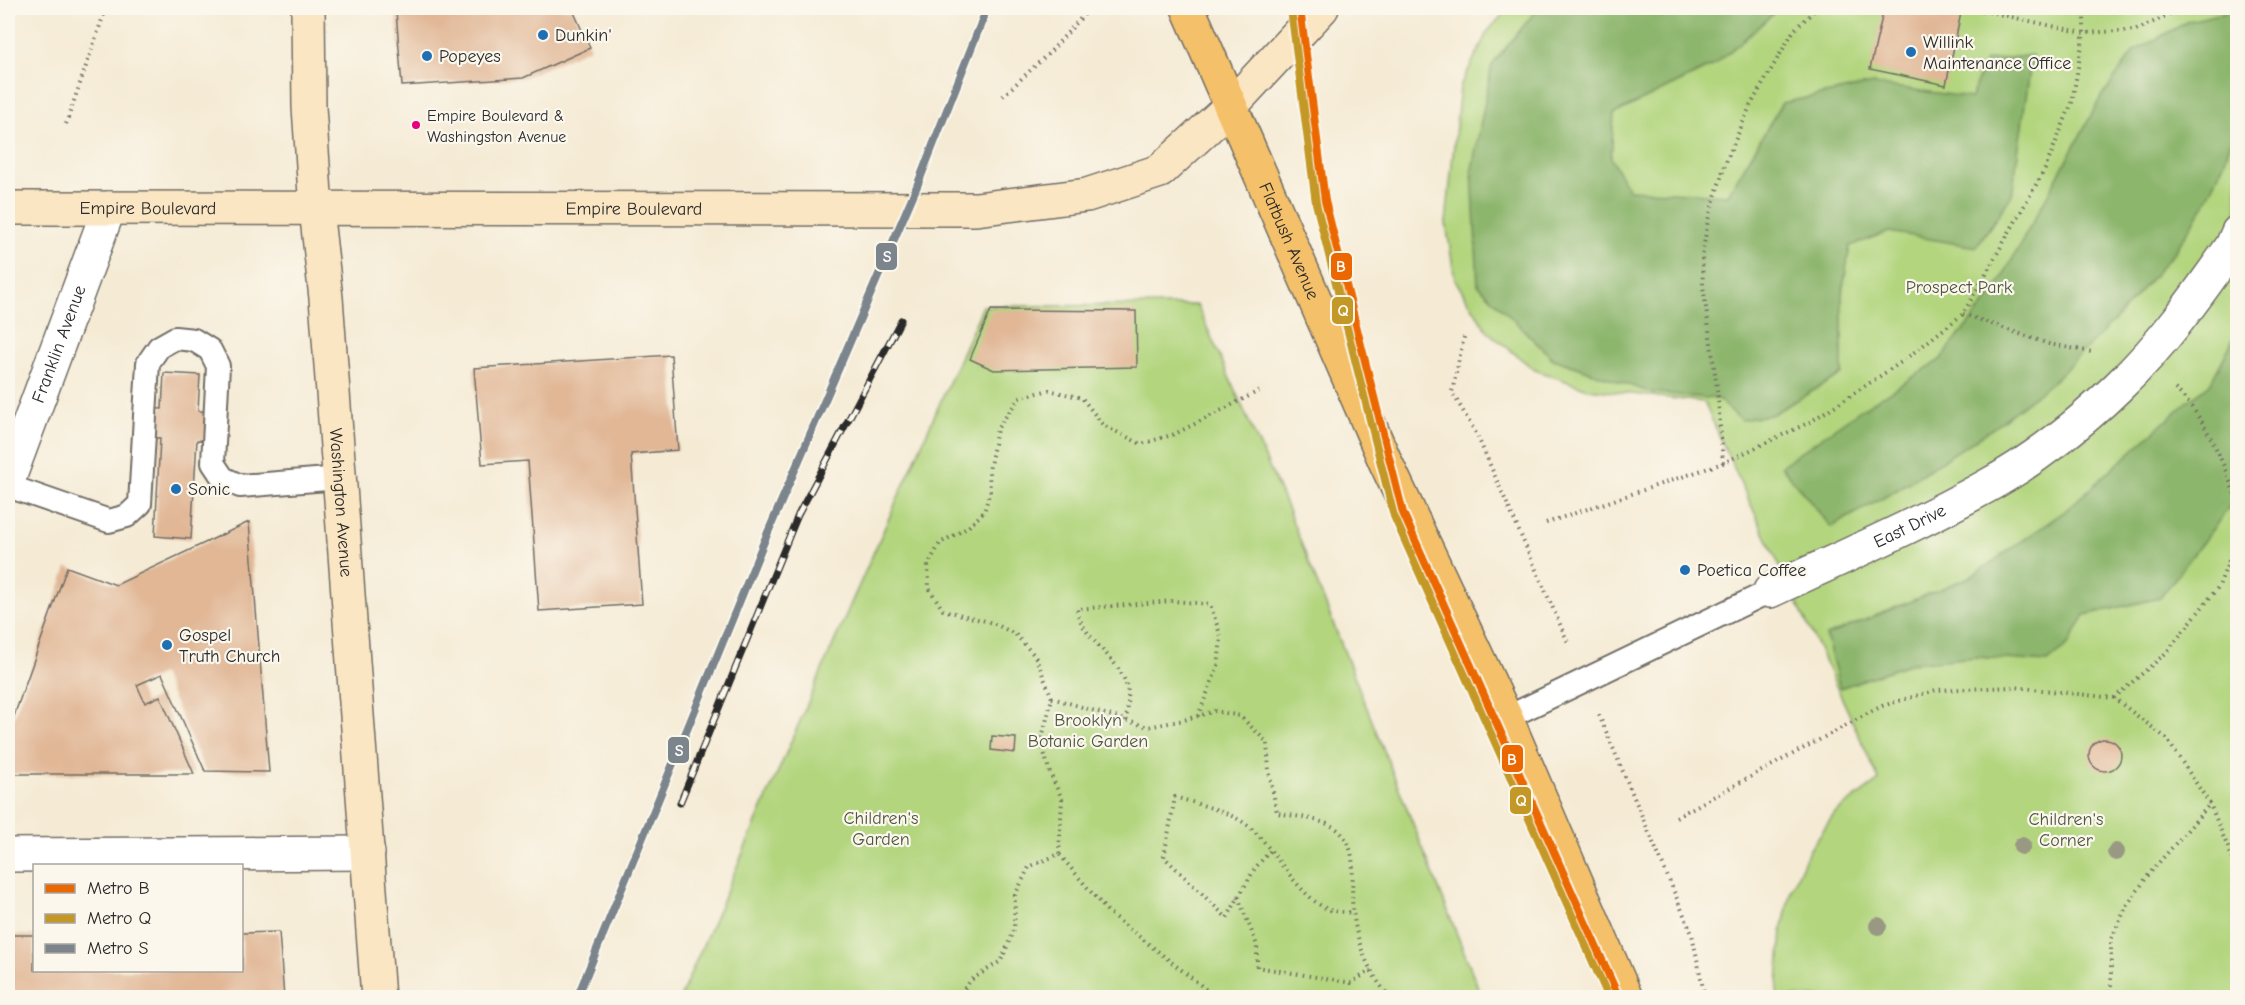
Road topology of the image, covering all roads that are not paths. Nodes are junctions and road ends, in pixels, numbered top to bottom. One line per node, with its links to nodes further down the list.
1 (308, 8): 7 (main road, Washington Avenue)
2 (1188, 8): 4 (main road, Flatbush Avenue)
3 (1322, 8): 4 (main road, Empire Boulevard)
4 (1230, 107): 7 (main road, Empire Boulevard); 13 (main road, Flatbush Avenue)
5 (8, 208): 6 (main road, Empire Boulevard)
6 (109, 208): 7 (main road, Empire Boulevard); 10 (street, Franklin Avenue)
7 (316, 209): 9 (main road, Washington Avenue)
8 (2238, 232): 12 (street, East Drive)
9 (339, 478): 11 (lane); 14 (main road, Washington Avenue)
10 (8, 481)
11 (8, 486)
12 (1770, 591): 13 (lane, East Drive)
13 (1506, 718): 17 (main road, Flatbush Avenue)
14 (368, 854): 15 (street); 16 (main road, Washington Avenue)
15 (8, 855)
16 (378, 998)
17 (1626, 998)

